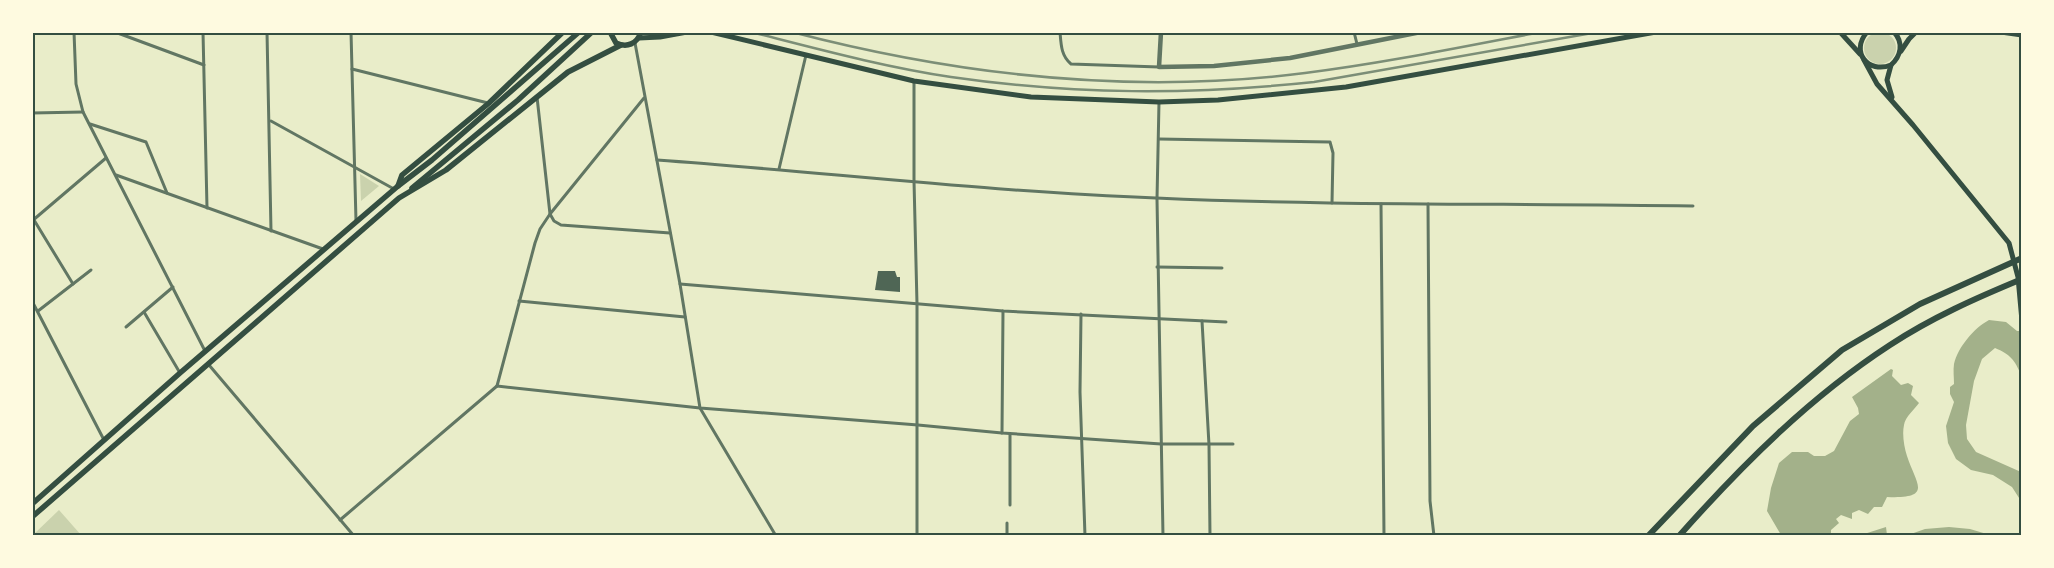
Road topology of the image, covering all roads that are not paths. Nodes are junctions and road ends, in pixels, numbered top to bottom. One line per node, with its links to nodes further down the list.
1 (74, 32): 42 (street)
2 (115, 32): 25 (street)
3 (132, 32): 25 (street)
4 (203, 32): 32 (street)
5 (267, 32): 44 (street)
6 (350, 32): 35 (street)
7 (563, 32): 41 (main road)
8 (579, 32): 53 (main road)
9 (592, 32): 54 (main road)
10 (610, 32): 28 (main road)
11 (687, 32): 26 (main road)
12 (711, 32): 30 (main road)
13 (1060, 32): 34 (street)
14 (1161, 32): 34 (street)
15 (1354, 32): 27 (street)
16 (1421, 32): 23 (street)
17 (1656, 32): 39 (main road)
18 (1840, 32): 31 (main road)
19 (1866, 32): 31 (main road)
20 (1894, 32): 29 (main road)
21 (1916, 32): 29 (main road)
22 (2001, 32): 24 (main road)
23 (1408, 33): 27 (street)
24 (2022, 35)
25 (132, 38): 32 (street)
26 (638, 38): 28 (main road); 38 (street)
27 (1357, 44): 34 (street)
28 (621, 45): 37 (main road)
29 (1900, 54): 33 (main road)
30 (806, 55): 36 (main road); 50 (street)
31 (1863, 58): 33 (main road); 40 (main road)
32 (204, 65): 61 (street)
33 (1891, 65): 40 (main road)
34 (1159, 67)
35 (352, 69): 41 (street); 49 (street)
36 (914, 81): 39 (main road); 52 (street)
37 (537, 97): 54 (main road); 62 (street)
38 (645, 98): 48 (street); 62 (street)
39 (1160, 102): 46 (street)
40 (1894, 102): 86 (main road)
41 (489, 103): 53 (main road)
42 (83, 112): 43 (street); 45 (street)
43 (32, 114)
44 (270, 121): 49 (street); 65 (street)
45 (89, 124): 47 (street); 55 (street)
46 (1159, 139): 56 (street); 57 (street)
47 (106, 158): 51 (street); 63 (street)
48 (657, 160): 50 (street); 66 (street)
49 (356, 168): 53 (street); 64 (street)
50 (779, 168): 52 (street)
51 (115, 175): 55 (street); 75 (street)
52 (914, 181): 56 (street); 78 (street)
53 (396, 187): 64 (main road)
54 (407, 193): 90 (main road)
55 (167, 194): 61 (street)
56 (1156, 198): 57 (street); 69 (street)
57 (1332, 203): 58 (street)
58 (1381, 204): 59 (street); 114 (street)
59 (1428, 204): 60 (street); 115 (street)
60 (1694, 206)
61 (207, 208): 65 (street)
62 (550, 214): 66 (street); 77 (street)
63 (33, 220): 73 (street)
64 (356, 221): 67 (main road)
65 (271, 231): 67 (street)
66 (670, 233): 74 (street)
67 (323, 250): 89 (main road)
68 (2022, 258): 116 (highway)
69 (1157, 267): 70 (street); 84 (street)
70 (1222, 268)
71 (91, 270): 73 (street)
72 (2022, 279): 117 (highway)
73 (73, 284): 79 (street)
74 (680, 284): 78 (street); 83 (street)
75 (173, 287): 81 (street); 89 (street)
76 (32, 301): 79 (street)
77 (518, 301): 83 (street); 92 (street)
78 (918, 304): 80 (street); 94 (street)
79 (38, 311): 97 (street)
80 (1004, 311): 82 (street); 95 (street)
81 (144, 312): 88 (street); 91 (street)
82 (1082, 314): 84 (street); 98 (street)
83 (685, 317): 93 (street)
84 (1158, 319): 85 (street); 99 (street)
85 (1202, 321): 87 (street); 101 (street)
86 (2022, 321)
87 (1226, 322)
88 (126, 327)
89 (206, 352): 91 (main road)
90 (209, 365): 104 (main road); 105 (street)
91 (180, 373): 97 (main road)
92 (497, 386): 93 (street); 105 (street)
93 (700, 408): 94 (street); 108 (street)
94 (918, 425): 95 (street); 109 (street)
95 (1002, 434): 96 (street)
96 (1010, 434): 98 (street); 103 (street)
97 (104, 440): 102 (main road)
98 (1082, 440): 99 (street); 111 (street)
99 (1161, 444): 101 (street); 112 (street)
100 (1233, 444): 101 (street)
101 (1209, 445): 113 (street)
102 (32, 504)
103 (1010, 506)
104 (32, 518)
105 (340, 520): 107 (street)
106 (1007, 523): 110 (street)
107 (354, 536)
108 (776, 536)
109 (917, 536)
110 (1007, 536)
111 (1085, 536)
112 (1163, 536)
113 (1210, 536)
114 (1384, 536)
115 (1434, 536)
116 (1648, 536)
117 (1679, 536)

